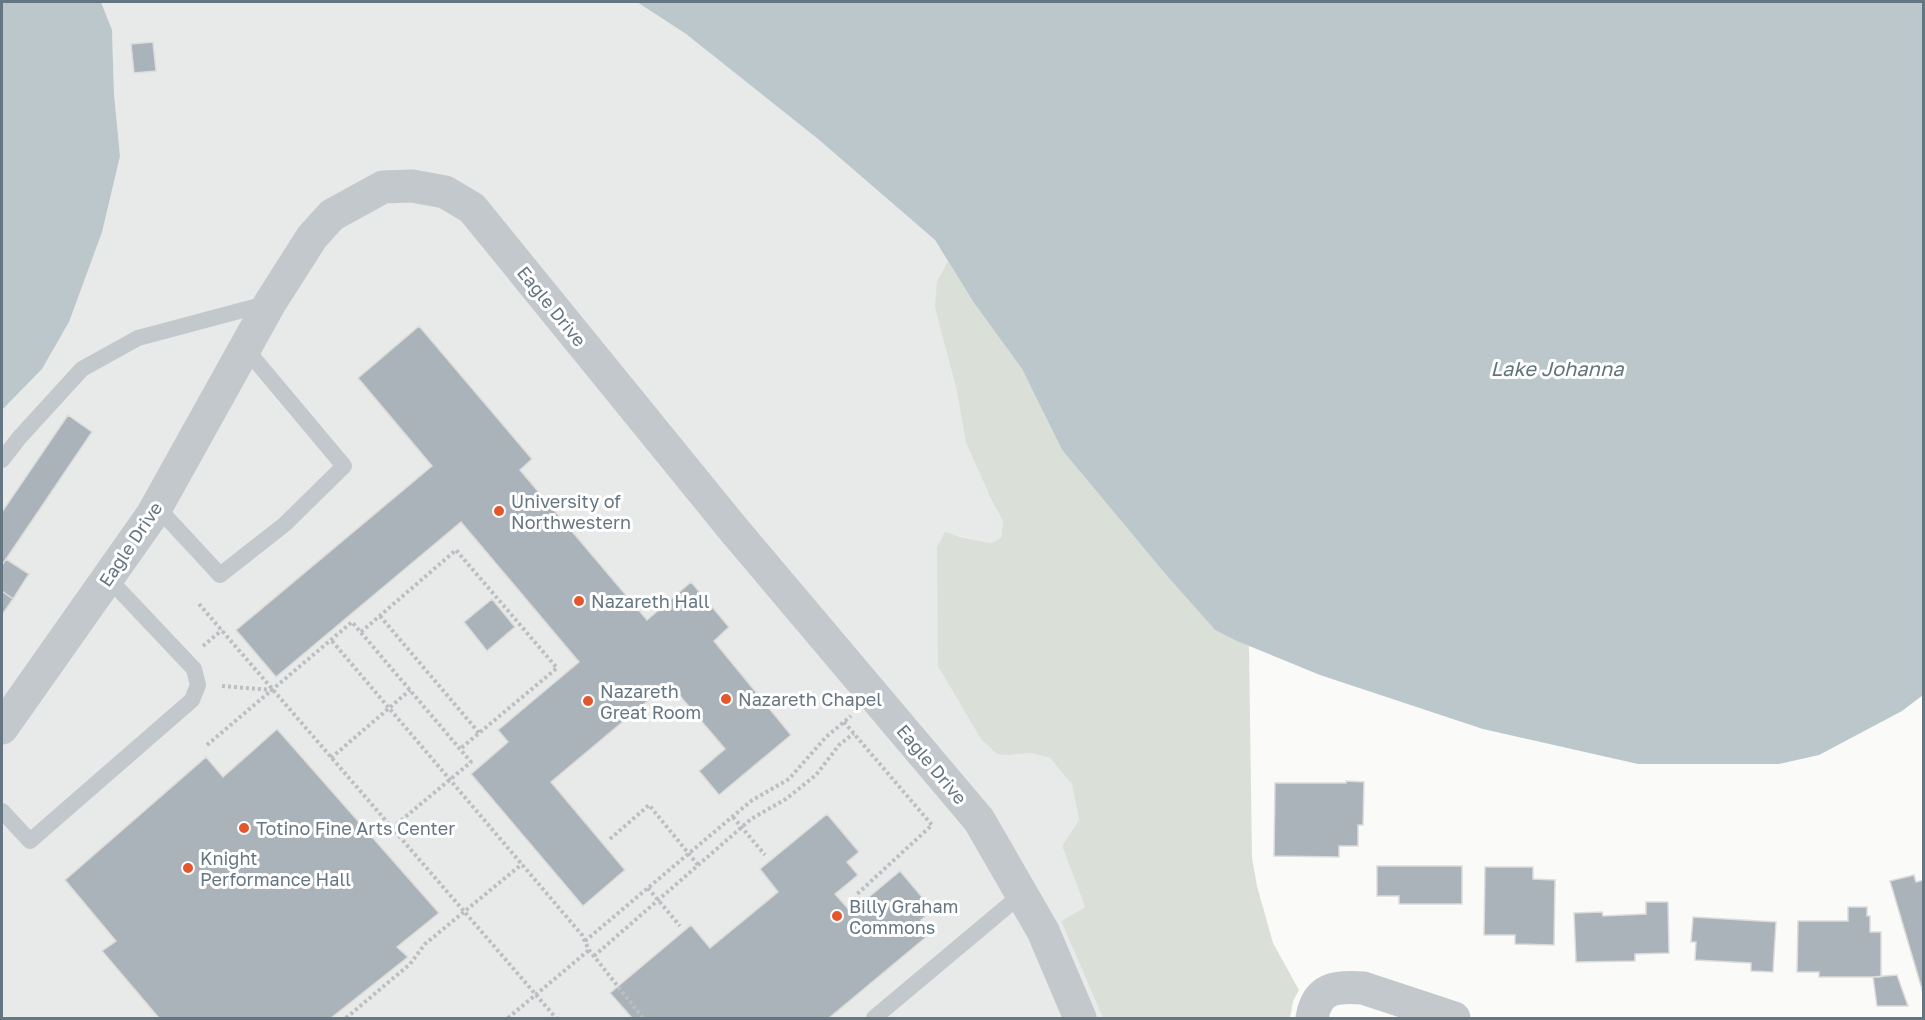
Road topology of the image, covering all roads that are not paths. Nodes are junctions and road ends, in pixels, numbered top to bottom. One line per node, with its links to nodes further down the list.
1 (270, 303): 2 (street, Eagle Drive); 3 (lane); 8 (street, Eagle Drive)
2 (245, 348): 4 (street, Eagle Drive); 4 (lane)
3 (2, 460)
4 (157, 507): 5 (street, Eagle Drive)
5 (108, 578): 6 (street, Eagle Drive); 7 (lane)
6 (2, 728)
7 (2, 811)
8 (1022, 894): 10 (lane); 11 (street, Eagle Drive)
9 (1319, 1005): 12 (street)
10 (874, 1018)
11 (1080, 1018)
12 (1454, 1018)

